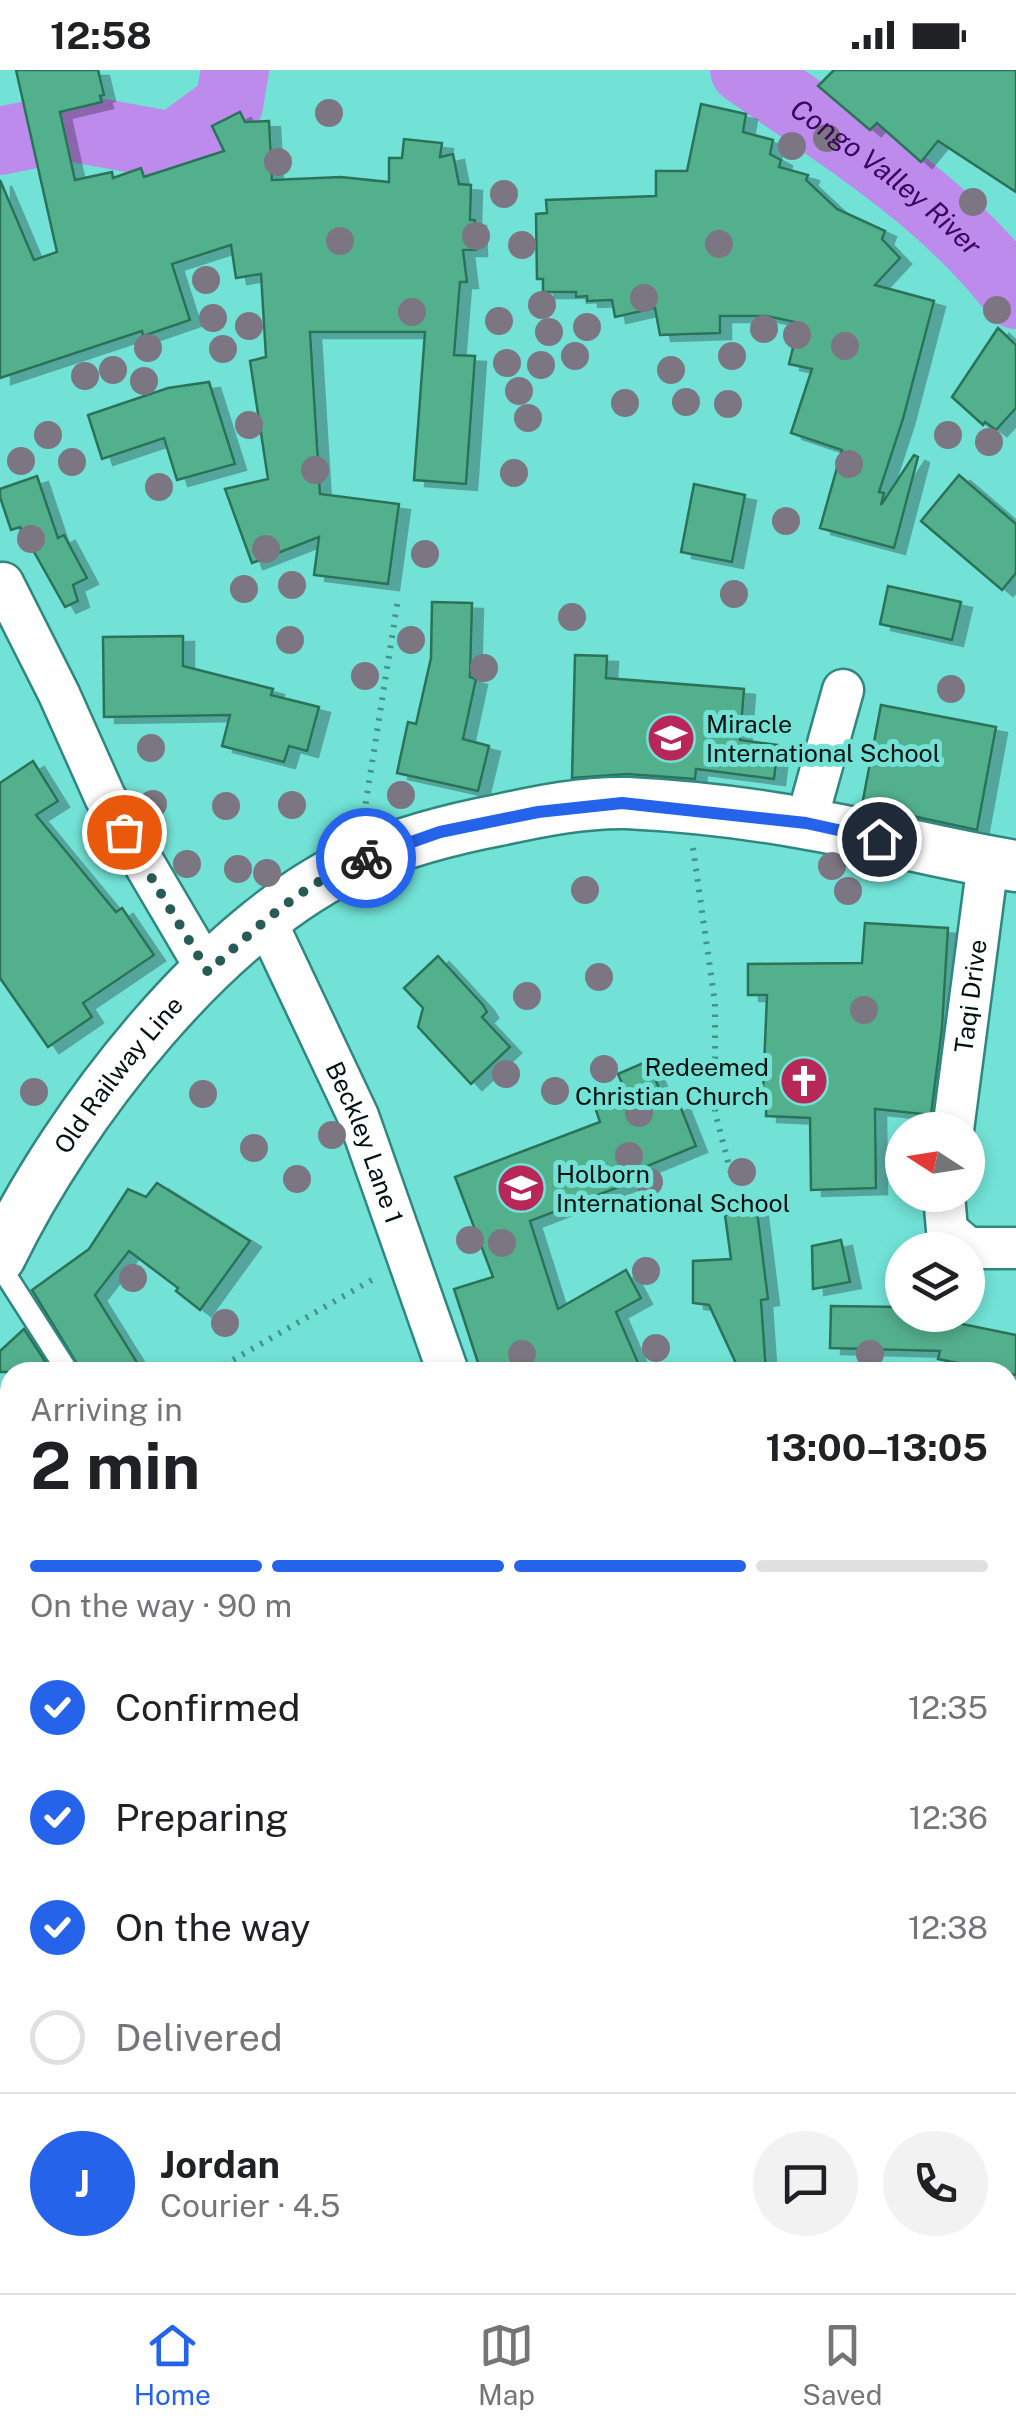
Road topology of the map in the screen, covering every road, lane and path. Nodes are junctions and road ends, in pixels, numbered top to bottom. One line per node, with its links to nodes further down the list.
1 (2, 583): 9 (street)
2 (398, 599): 6 (path)
3 (843, 690): 5 (street)
4 (686, 808): 5 (street, Old Railway Line); 6 (street, Old Railway Line); 11 (path)
5 (806, 823): 7 (street, Old Railway Line)
6 (360, 860): 8 (street, Old Railway Line)
7 (1002, 864): 10 (street, Taqi Drive)
8 (265, 919): 9 (street, Old Railway Line); 15 (street, Beckley Lane 1)
9 (208, 972): 14 (street, Old Railway Line)
10 (956, 1112)
11 (731, 1173)
12 (946, 1212): 13 (street)
13 (1016, 1248)
14 (1, 1252): 16 (lane)
15 (408, 1259): 17 (path); 18 (street, Beckley Lane 1)
16 (62, 1362)
17 (229, 1362)
18 (444, 1362)

